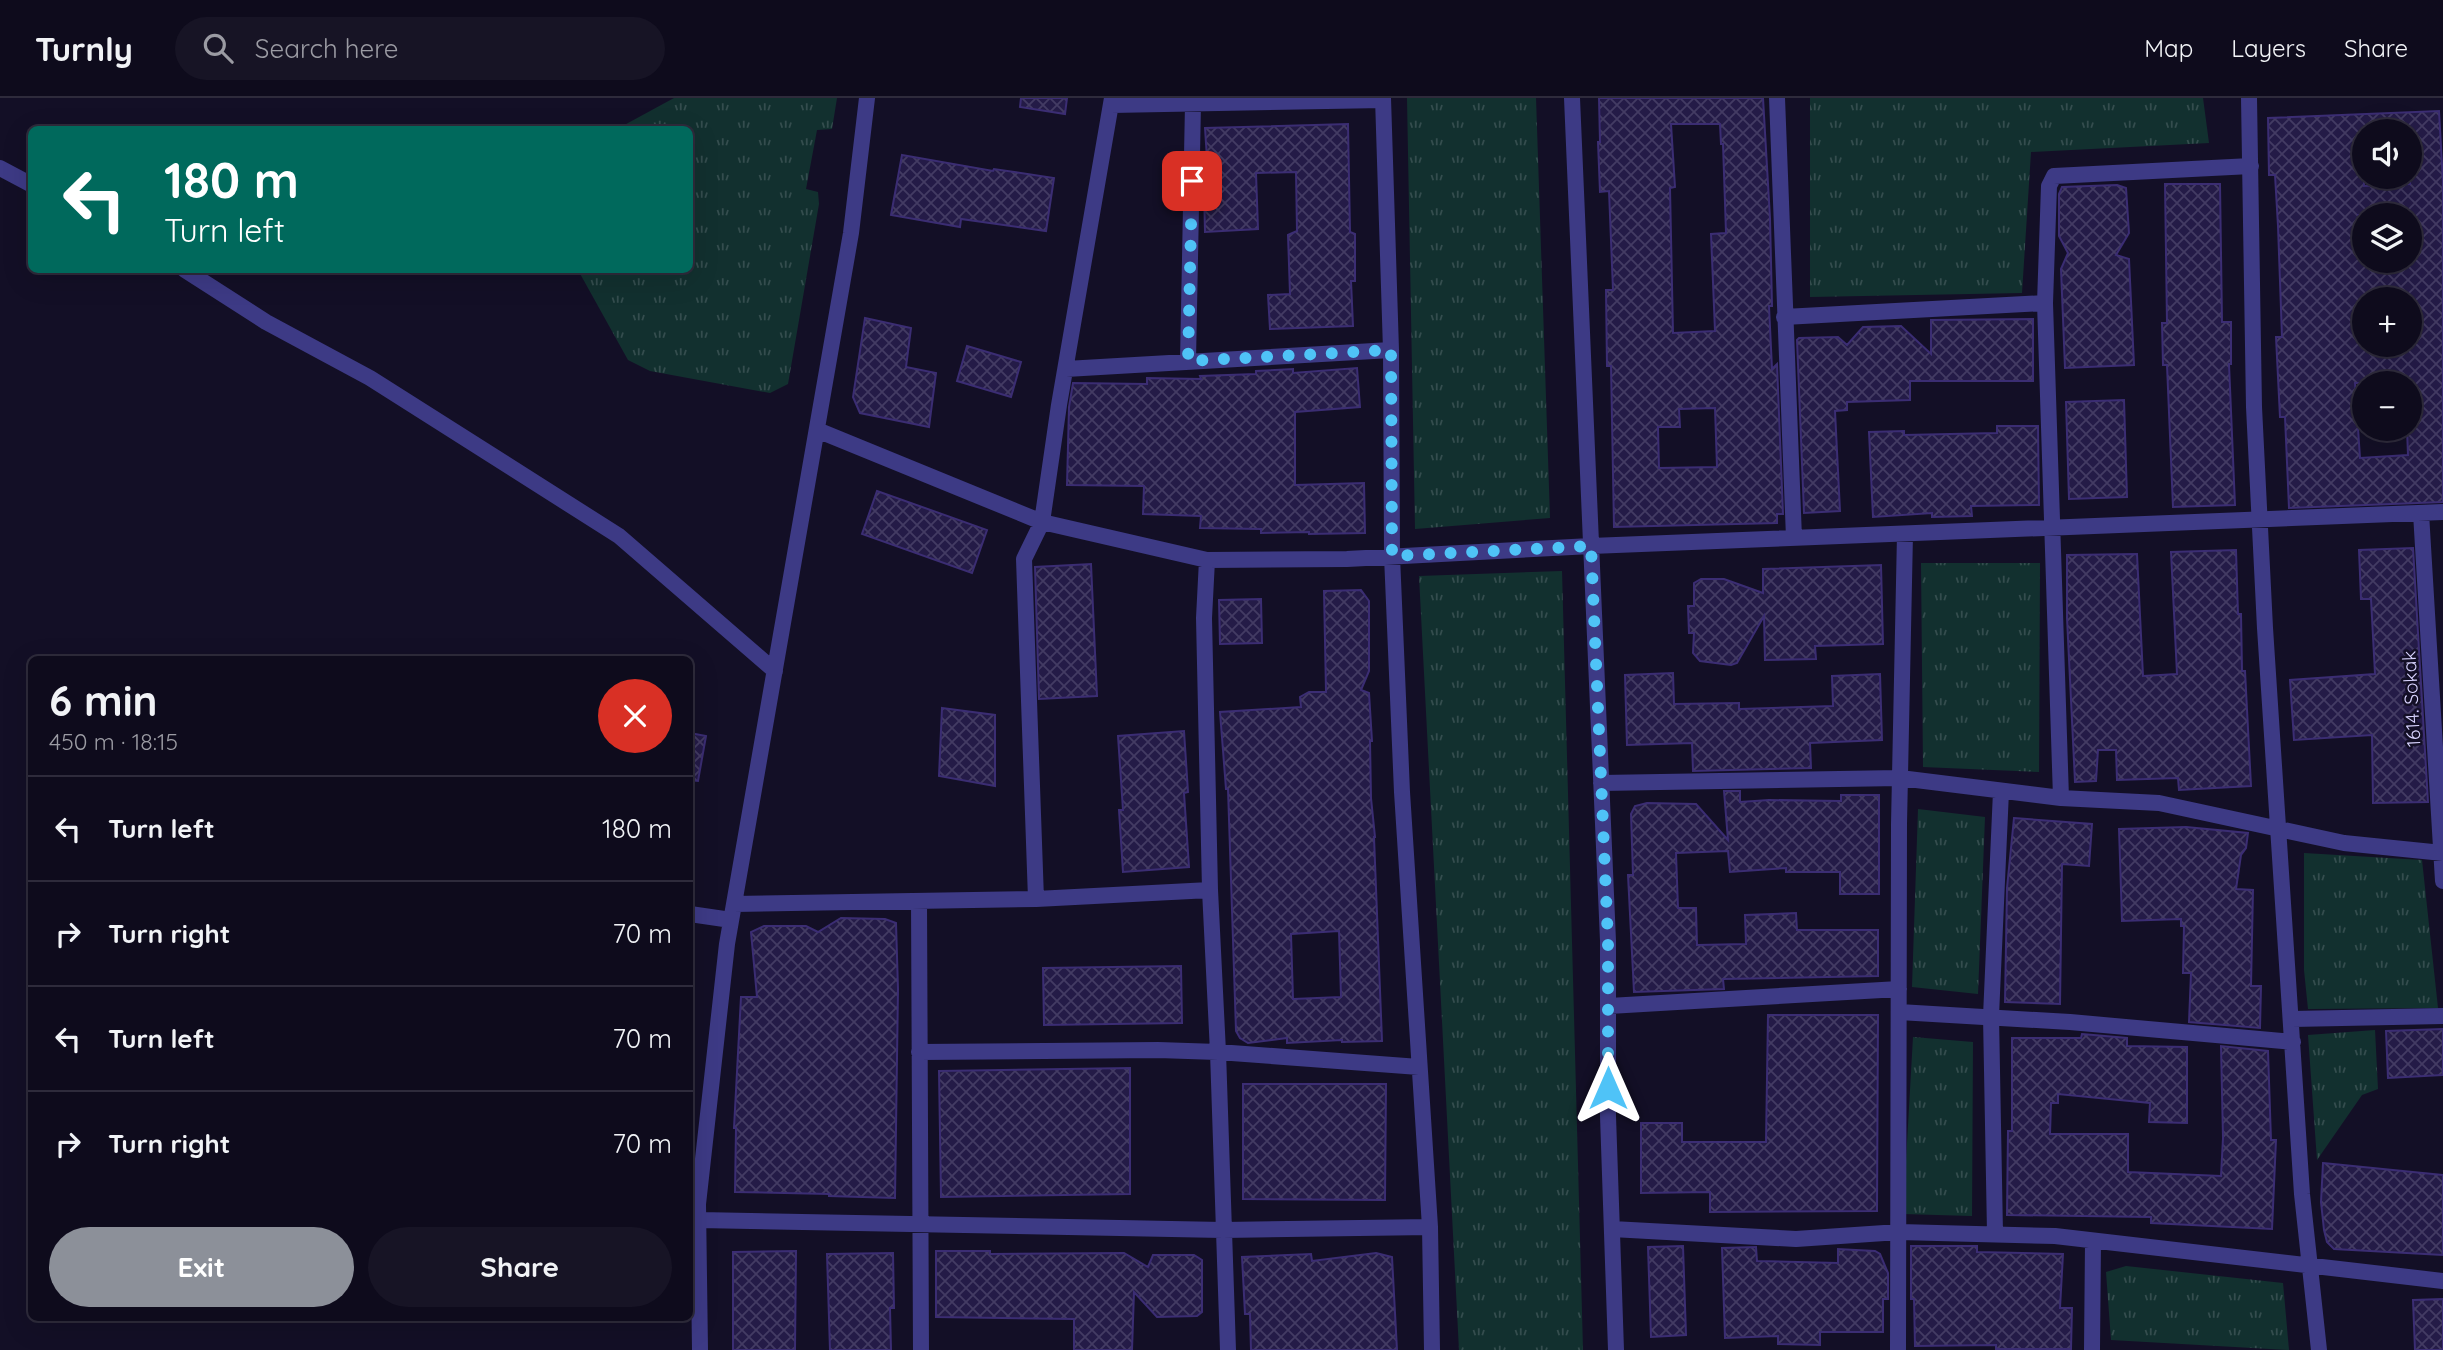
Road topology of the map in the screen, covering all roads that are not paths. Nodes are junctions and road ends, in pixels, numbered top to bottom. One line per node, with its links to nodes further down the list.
1 (867, 98): 18 (street)
2 (1572, 98): 26 (street)
3 (1777, 98): 14 (street)
4 (2266, 98): 6 (street)
5 (1383, 99): 8 (street); 15 (street)
6 (2249, 99): 9 (street)
7 (1112, 102): 8 (street); 17 (street)
8 (1194, 104): 16 (street)
9 (2251, 166): 13 (street); 21 (street)
10 (0, 168): 11 (street)
11 (28, 183)
12 (190, 273): 29 (street)
13 (2045, 303): 14 (street); 23 (street)
14 (1784, 317): 25 (street)
15 (1391, 350): 16 (street); 27 (street)
16 (1188, 361): 17 (street)
17 (1066, 369): 22 (street)
18 (817, 430): 22 (street); 29 (street)
19 (2443, 512): 20 (street)
20 (2421, 513): 21 (street); 35 (street, 1614. Sokak)
21 (2260, 520): 23 (street); 34 (street)
22 (1042, 522): 28 (street); 38 (street)
23 (2052, 528): 24 (street); 33 (street)
24 (1905, 534): 25 (street); 30 (street)
25 (1794, 538): 26 (street)
26 (1591, 546): 27 (street); 31 (street)
27 (1392, 556): 28 (street); 51 (street)
28 (1207, 560): 37 (street)
29 (775, 671): 40 (street)
30 (1900, 778): 31 (street); 32 (street); 42 (street)
31 (1601, 783): 43 (street)
32 (2001, 791): 33 (street); 45 (street)
33 (2061, 798): 34 (street)
34 (2278, 830): 35 (street); 47 (street)
35 (2442, 853): 36 (street, 1614. Sokak)
36 (2443, 881)
37 (1210, 890): 38 (street); 50 (street)
38 (1036, 899): 39 (street)
39 (919, 901): 40 (street); 49 (street)
40 (733, 912): 41 (street); 52 (street)
41 (693, 914)
42 (1899, 989): 43 (street); 44 (street)
43 (1609, 1006): 55 (street)
44 (1899, 1012): 45 (street); 57 (street)
45 (1991, 1016): 48 (street); 58 (street)
46 (2443, 1016): 47 (street)
47 (2292, 1019): 48 (street)
48 (2293, 1042): 60 (street)
49 (919, 1052): 50 (street); 53 (street)
50 (1218, 1052): 51 (street); 56 (street)
51 (1419, 1067): 54 (street)
52 (699, 1220): 53 (street); 62 (street)
53 (921, 1225): 56 (street); 63 (street)
54 (1430, 1227): 56 (street); 65 (street)
55 (1612, 1229): 57 (street); 66 (street)
56 (1223, 1230): 64 (street)
57 (1899, 1232): 58 (street); 67 (street)
58 (1995, 1233): 59 (street)
59 (2093, 1242): 60 (street); 68 (street)
60 (2310, 1264): 61 (street); 69 (street)
61 (2443, 1280)
62 (699, 1350)
63 (921, 1350)
64 (1228, 1350)
65 (1432, 1350)
66 (1616, 1350)
67 (1898, 1350)
68 (2092, 1350)
69 (2319, 1350)

